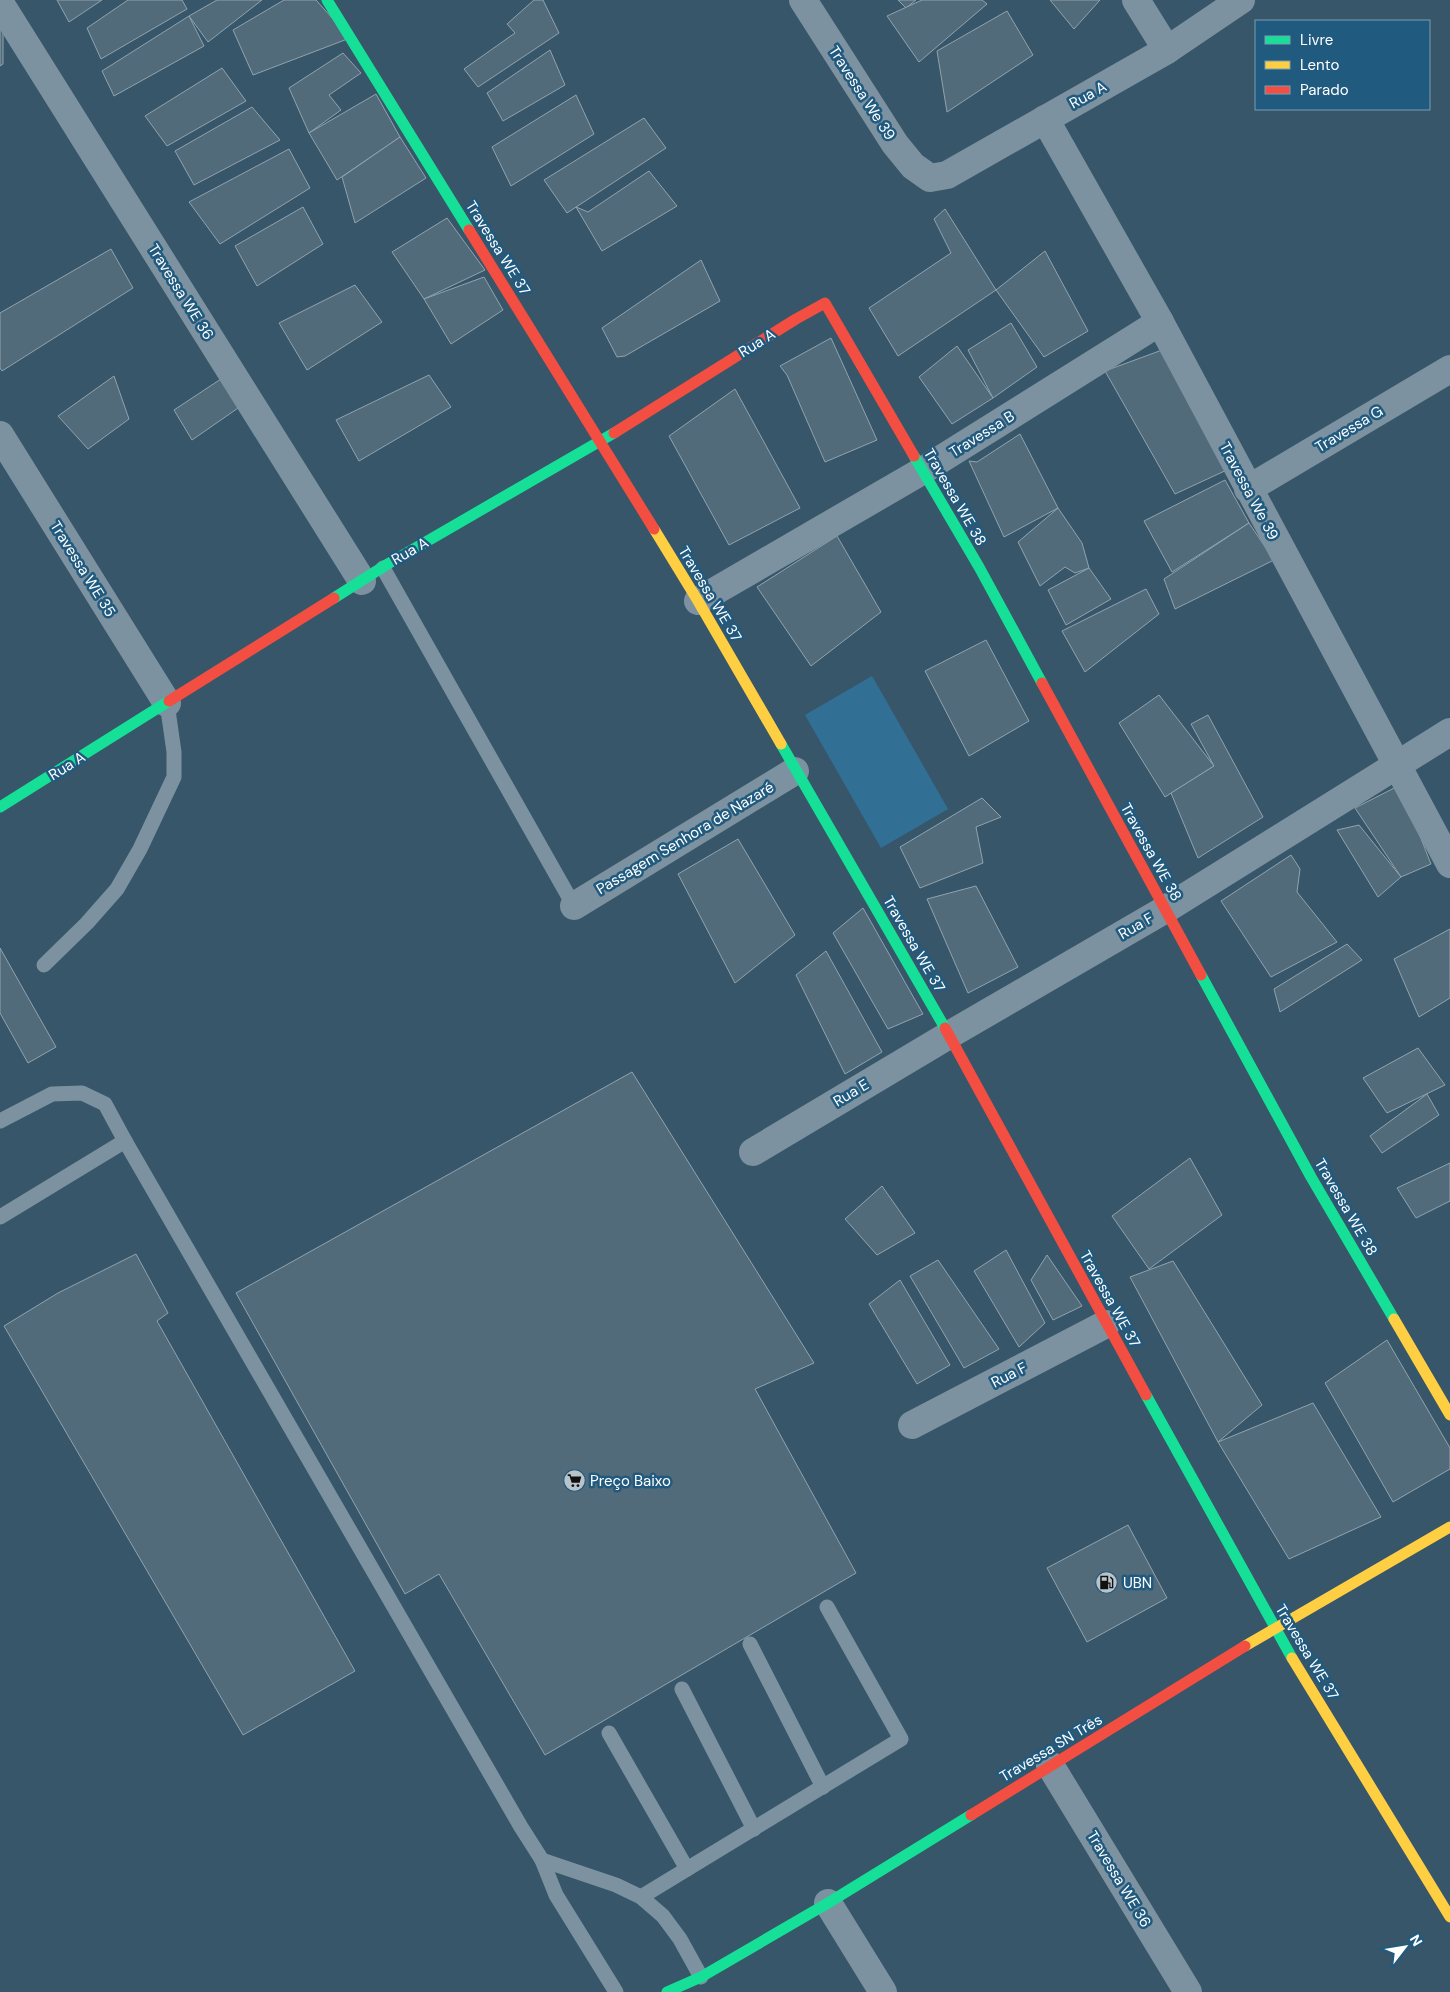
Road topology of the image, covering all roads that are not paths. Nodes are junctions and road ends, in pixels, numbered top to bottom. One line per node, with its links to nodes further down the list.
1 (327, 0): 13 (street, Travessa WE 37)
2 (803, 0): 8 (street, Travessa We 39)
3 (1136, 0): 6 (street)
4 (1241, 0): 6 (street, Rua A)
5 (0, 3): 16 (street, Travessa WE 36)
6 (1167, 50): 7 (street, Rua A)
7 (1045, 118): 8 (street, Rua A); 10 (street, Travessa We 39)
8 (930, 178)
9 (825, 303): 13 (street, Rua A); 14 (street, Travessa WE 38)
10 (1160, 322): 14 (street, Travessa B); 15 (street, Travessa We 39)
11 (1450, 369): 15 (street, Travessa G)
12 (0, 435): 18 (street, Travessa WE 35)
13 (600, 442): 16 (street, Rua A); 17 (street, Travessa WE 37)
14 (922, 471): 17 (street, Travessa B); 25 (street, Travessa WE 38)
15 (1248, 490): 20 (street, Travessa We 39)
16 (372, 574): 18 (street, Rua A); 24 (lane)
17 (698, 601): 21 (street, Travessa WE 37)
18 (167, 703): 22 (street, Rua A); 26 (lane)
19 (1450, 732): 20 (street, Rua F)
20 (1396, 765): 23 (street, Travessa We 39); 25 (street, Rua F)
21 (795, 771): 24 (street, Passagem Senhora de Nazaré); 27 (street, Travessa WE 37)
22 (0, 807)
23 (1450, 864)
24 (574, 906)
25 (1166, 909): 27 (street, Rua F); 33 (street, Travessa WE 38)
26 (44, 965)
27 (949, 1035): 30 (street, Rua E); 32 (street, Travessa WE 37)
28 (0, 1121): 29 (lane)
29 (125, 1141): 31 (lane); 44 (lane)
30 (753, 1152)
31 (0, 1216)
32 (1106, 1324): 34 (street, Rua F); 37 (street, Travessa WE 37)
33 (1450, 1415)
34 (912, 1425)
35 (1450, 1527): 37 (street, Travessa SN Três)
36 (827, 1607): 42 (lane)
37 (1274, 1628): 41 (street, Travessa SN Três); 48 (street, Travessa WE 37)
38 (750, 1644): 42 (lane)
39 (682, 1689): 43 (lane)
40 (610, 1733): 45 (lane)
41 (1050, 1765): 47 (street, Travessa SN Três); 53 (street, Travessa WE 36)
42 (823, 1787): 43 (lane)
43 (754, 1829): 45 (lane)
44 (542, 1860): 46 (lane); 50 (lane)
45 (687, 1869): 46 (lane)
46 (641, 1896): 49 (lane)
47 (828, 1903): 49 (street, Travessa SN Três); 52 (street)
48 (1450, 1917)
49 (701, 1977): 51 (street, Travessa SN Três)
50 (616, 1992)
51 (667, 1992)
52 (883, 1992)
53 (1188, 1992)

